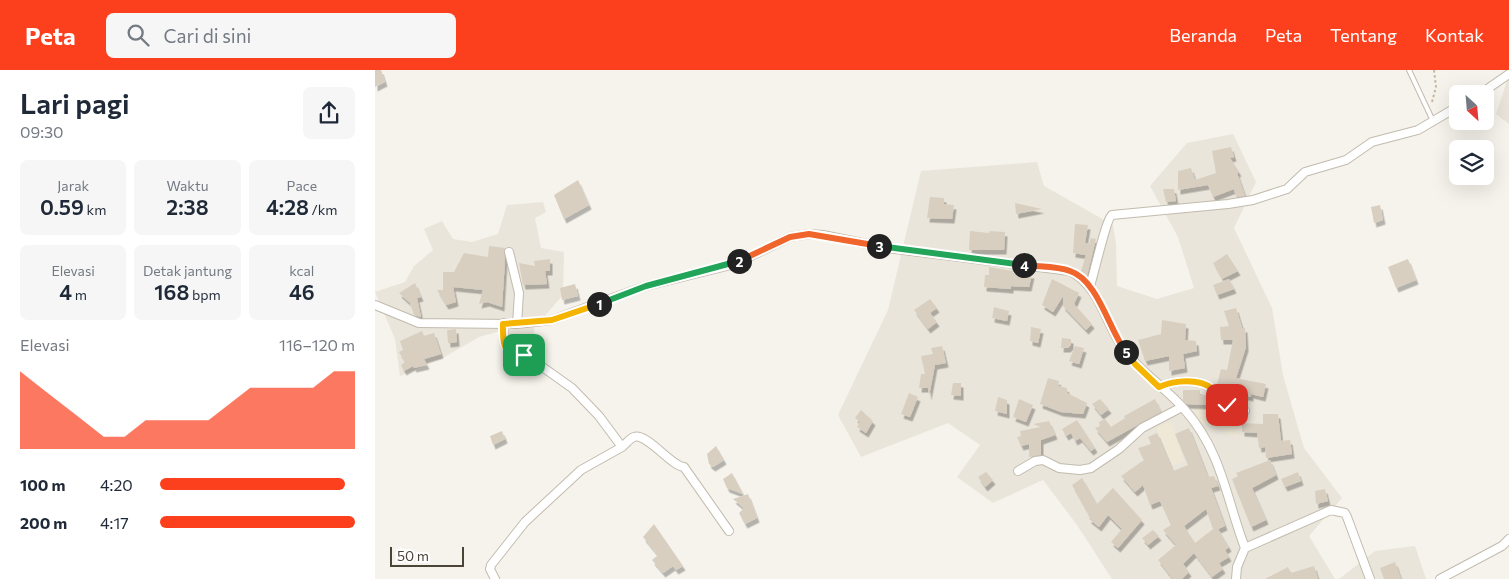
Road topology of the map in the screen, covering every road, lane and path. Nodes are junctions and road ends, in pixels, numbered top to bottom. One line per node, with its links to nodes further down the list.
1 (1409, 70): 5 (lane)
2 (1434, 70): 5 (path)
3 (1509, 74): 4 (street)
4 (1493, 85)
5 (1427, 106): 7 (lane)
6 (1449, 111): 7 (street)
7 (1433, 120): 9 (street)
8 (509, 252): 12 (street)
9 (1090, 286): 12 (street); 13 (street)
10 (375, 305): 11 (street)
11 (503, 324): 12 (street); 16 (street)
12 (517, 324)
13 (1159, 387): 14 (street); 15 (street)
14 (1182, 407): 17 (street); 20 (street)
15 (1245, 411)
16 (622, 447): 18 (street); 21 (street)
17 (1017, 471)
18 (729, 531)
19 (1509, 539): 24 (street)
20 (1245, 548): 22 (street); 23 (street)
21 (495, 579)
22 (1236, 579)
23 (1370, 579)
24 (1440, 579)

